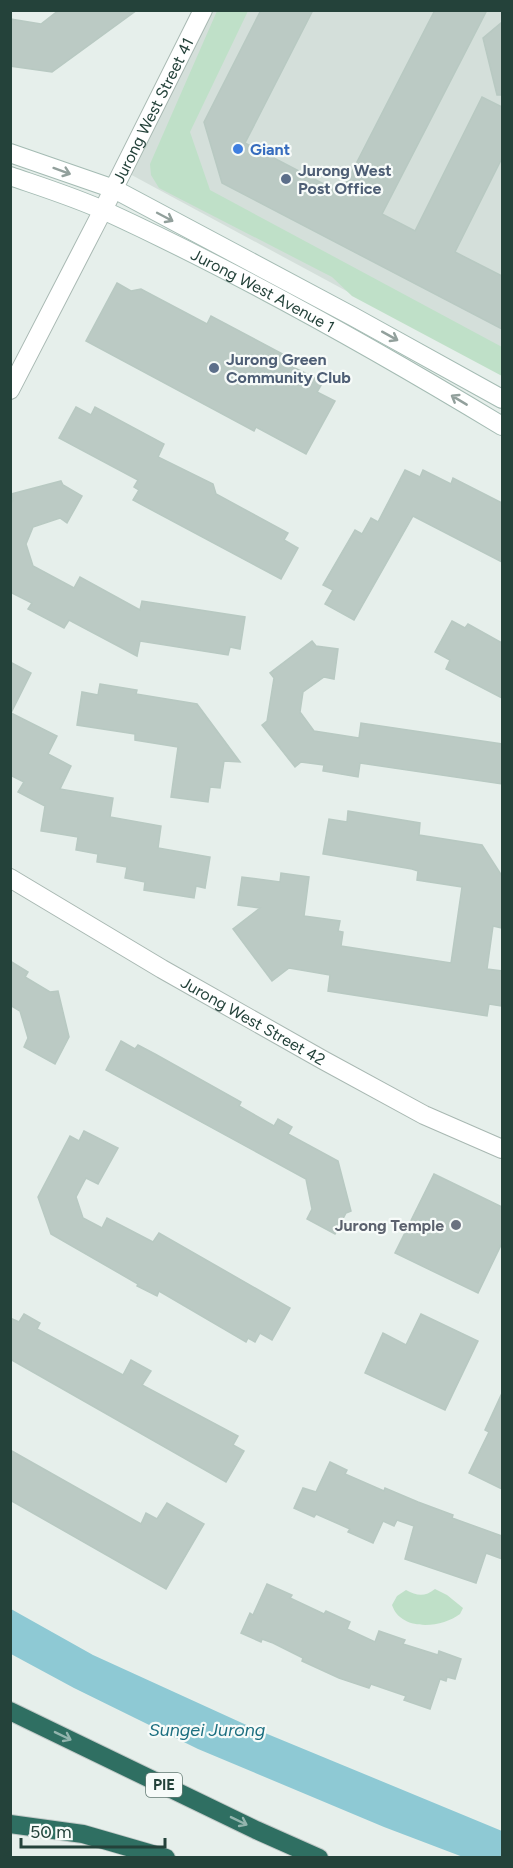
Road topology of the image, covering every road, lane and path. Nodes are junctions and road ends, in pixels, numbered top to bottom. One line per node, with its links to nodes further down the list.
1 (203, 10): 4 (street, Jurong West Street 41)
2 (10, 153): 4 (street, Jurong West Avenue 1, one-way to 4)
3 (10, 176): 5 (street, Jurong West Avenue 1)
4 (114, 189): 5 (street, Jurong West Street 41); 7 (street, Jurong West Avenue 1, one-way to 7)
5 (103, 210): 6 (street); 8 (street, Jurong West Avenue 1, one-way to 5)
6 (10, 390)
7 (502, 399)
8 (502, 426)
9 (10, 878): 10 (street, Jurong West Street 42)
10 (502, 1149)
11 (10, 1711): 14 (highway, PIE, one-way to 14)
12 (10, 1824): 13 (highway)
13 (166, 1857)
14 (318, 1857)

